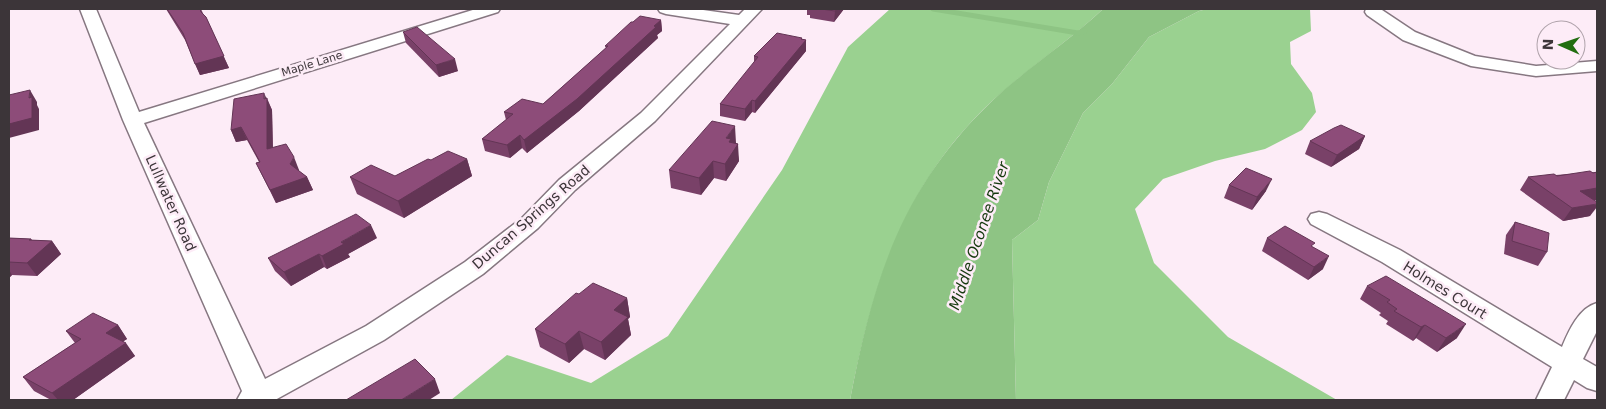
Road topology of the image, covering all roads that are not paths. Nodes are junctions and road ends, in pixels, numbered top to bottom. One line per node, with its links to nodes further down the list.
1 (88, 9): 7 (street, Lullwater Road)
2 (492, 9): 7 (street, Maple Lane)
3 (666, 9): 5 (street)
4 (1374, 9): 6 (street)
5 (749, 15): 12 (street, Duncan Springs Road)
6 (1597, 66)
7 (133, 120): 12 (street, Lullwater Road)
8 (1319, 219): 10 (street, Holmes Court)
9 (1597, 312): 10 (street)
10 (1569, 363): 11 (street, Holmes Court); 13 (street)
11 (1597, 380)
12 (255, 398)
13 (1550, 400)

